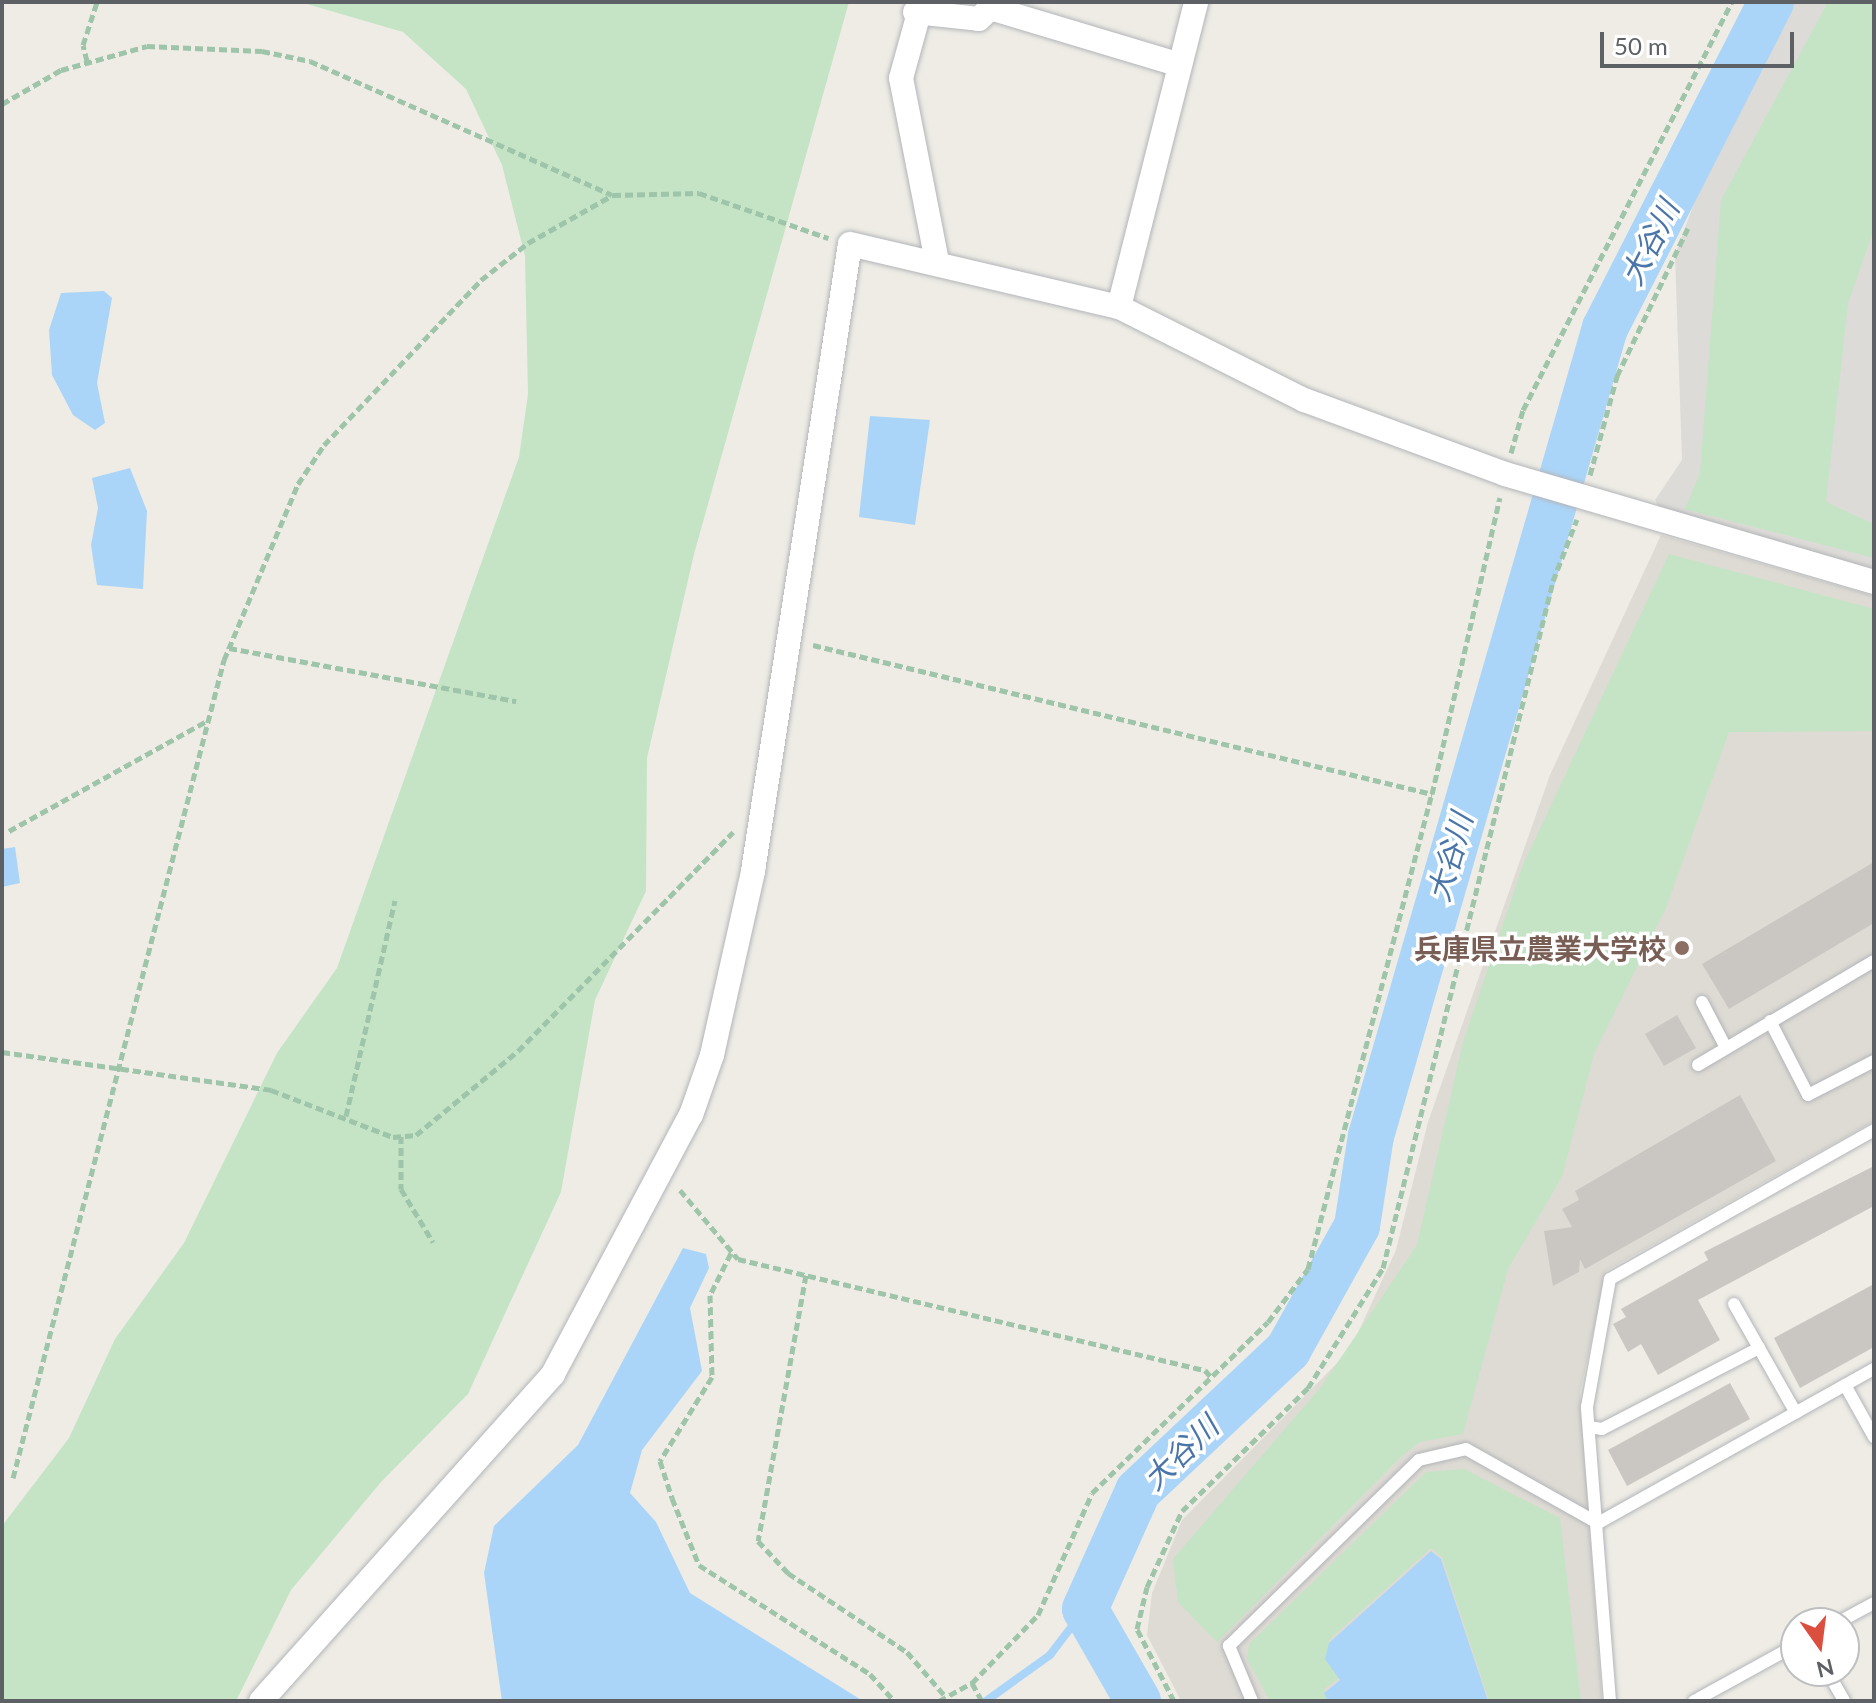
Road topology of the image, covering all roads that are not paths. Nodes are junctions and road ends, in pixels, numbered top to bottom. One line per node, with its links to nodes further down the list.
1 (1196, 2): 3 (street)
2 (919, 7): 3 (street); 4 (street)
3 (1180, 65): 5 (street)
4 (937, 261): 5 (street); 23 (street)
5 (1119, 307): 6 (street)
6 (1874, 582)
7 (1874, 961): 9 (lane)
8 (1702, 1002): 10 (lane)
9 (1770, 1021): 10 (lane); 11 (lane)
10 (1726, 1048): 12 (lane)
11 (1874, 1061)
12 (1698, 1065)
13 (1874, 1130): 19 (lane)
14 (1734, 1304): 15 (lane)
15 (1759, 1348): 18 (lane); 19 (lane)
16 (1874, 1369): 17 (lane)
17 (1845, 1385): 18 (lane); 20 (lane)
18 (1796, 1413): 21 (lane)
19 (1589, 1427): 21 (lane)
20 (1874, 1437)
21 (1598, 1523): 24 (lane); 25 (lane)
22 (1780, 1654): 26 (lane)
23 (261, 1701)
24 (1252, 1701)
25 (1610, 1701)
26 (1694, 1701)

